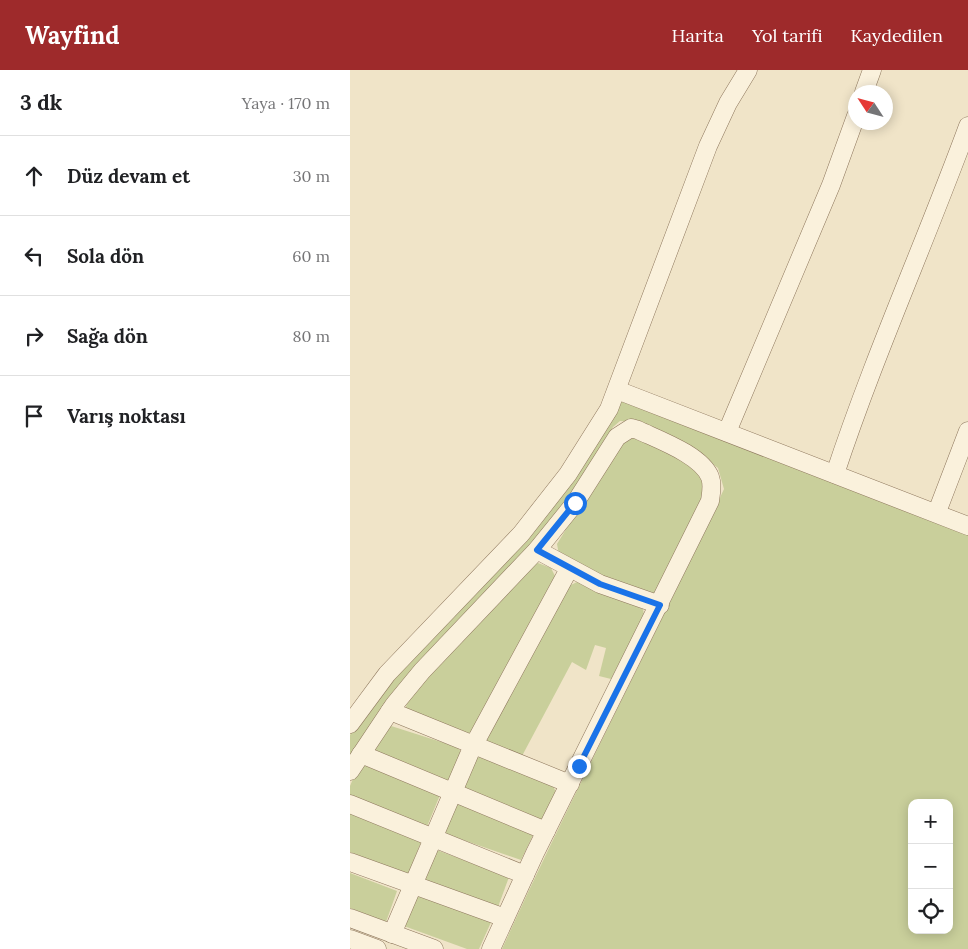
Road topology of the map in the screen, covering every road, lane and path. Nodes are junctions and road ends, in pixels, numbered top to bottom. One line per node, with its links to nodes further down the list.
1 (748, 70): 6 (street)
2 (872, 70): 3 (street)
3 (867, 85)
4 (968, 126): 9 (street)
5 (851, 130): 8 (street)
6 (617, 390): 8 (street); 16 (street)
7 (968, 431): 10 (street)
8 (727, 432): 9 (street)
9 (835, 474): 10 (street)
10 (937, 512): 11 (street)
11 (968, 526)
12 (537, 550): 13 (street); 14 (street); 15 (street)
13 (569, 569): 14 (street); 17 (street)
14 (660, 605): 20 (street)
15 (390, 711): 17 (street); 18 (street)
16 (350, 724)
17 (474, 746): 20 (street); 21 (street)
18 (361, 754): 19 (street); 21 (street)
19 (350, 771)
20 (570, 784): 23 (street)
21 (454, 791): 23 (street); 24 (street)
22 (350, 804): 24 (street)
23 (546, 831): 26 (street)
24 (433, 840): 26 (street); 27 (street)
25 (350, 862): 27 (street)
26 (525, 875): 29 (street)
27 (414, 884): 29 (street); 30 (street)
28 (350, 918): 30 (street)
29 (505, 918): 34 (street)
30 (392, 934): 33 (street)
31 (350, 939): 32 (street)
32 (377, 949)
33 (434, 949)
34 (491, 949)

